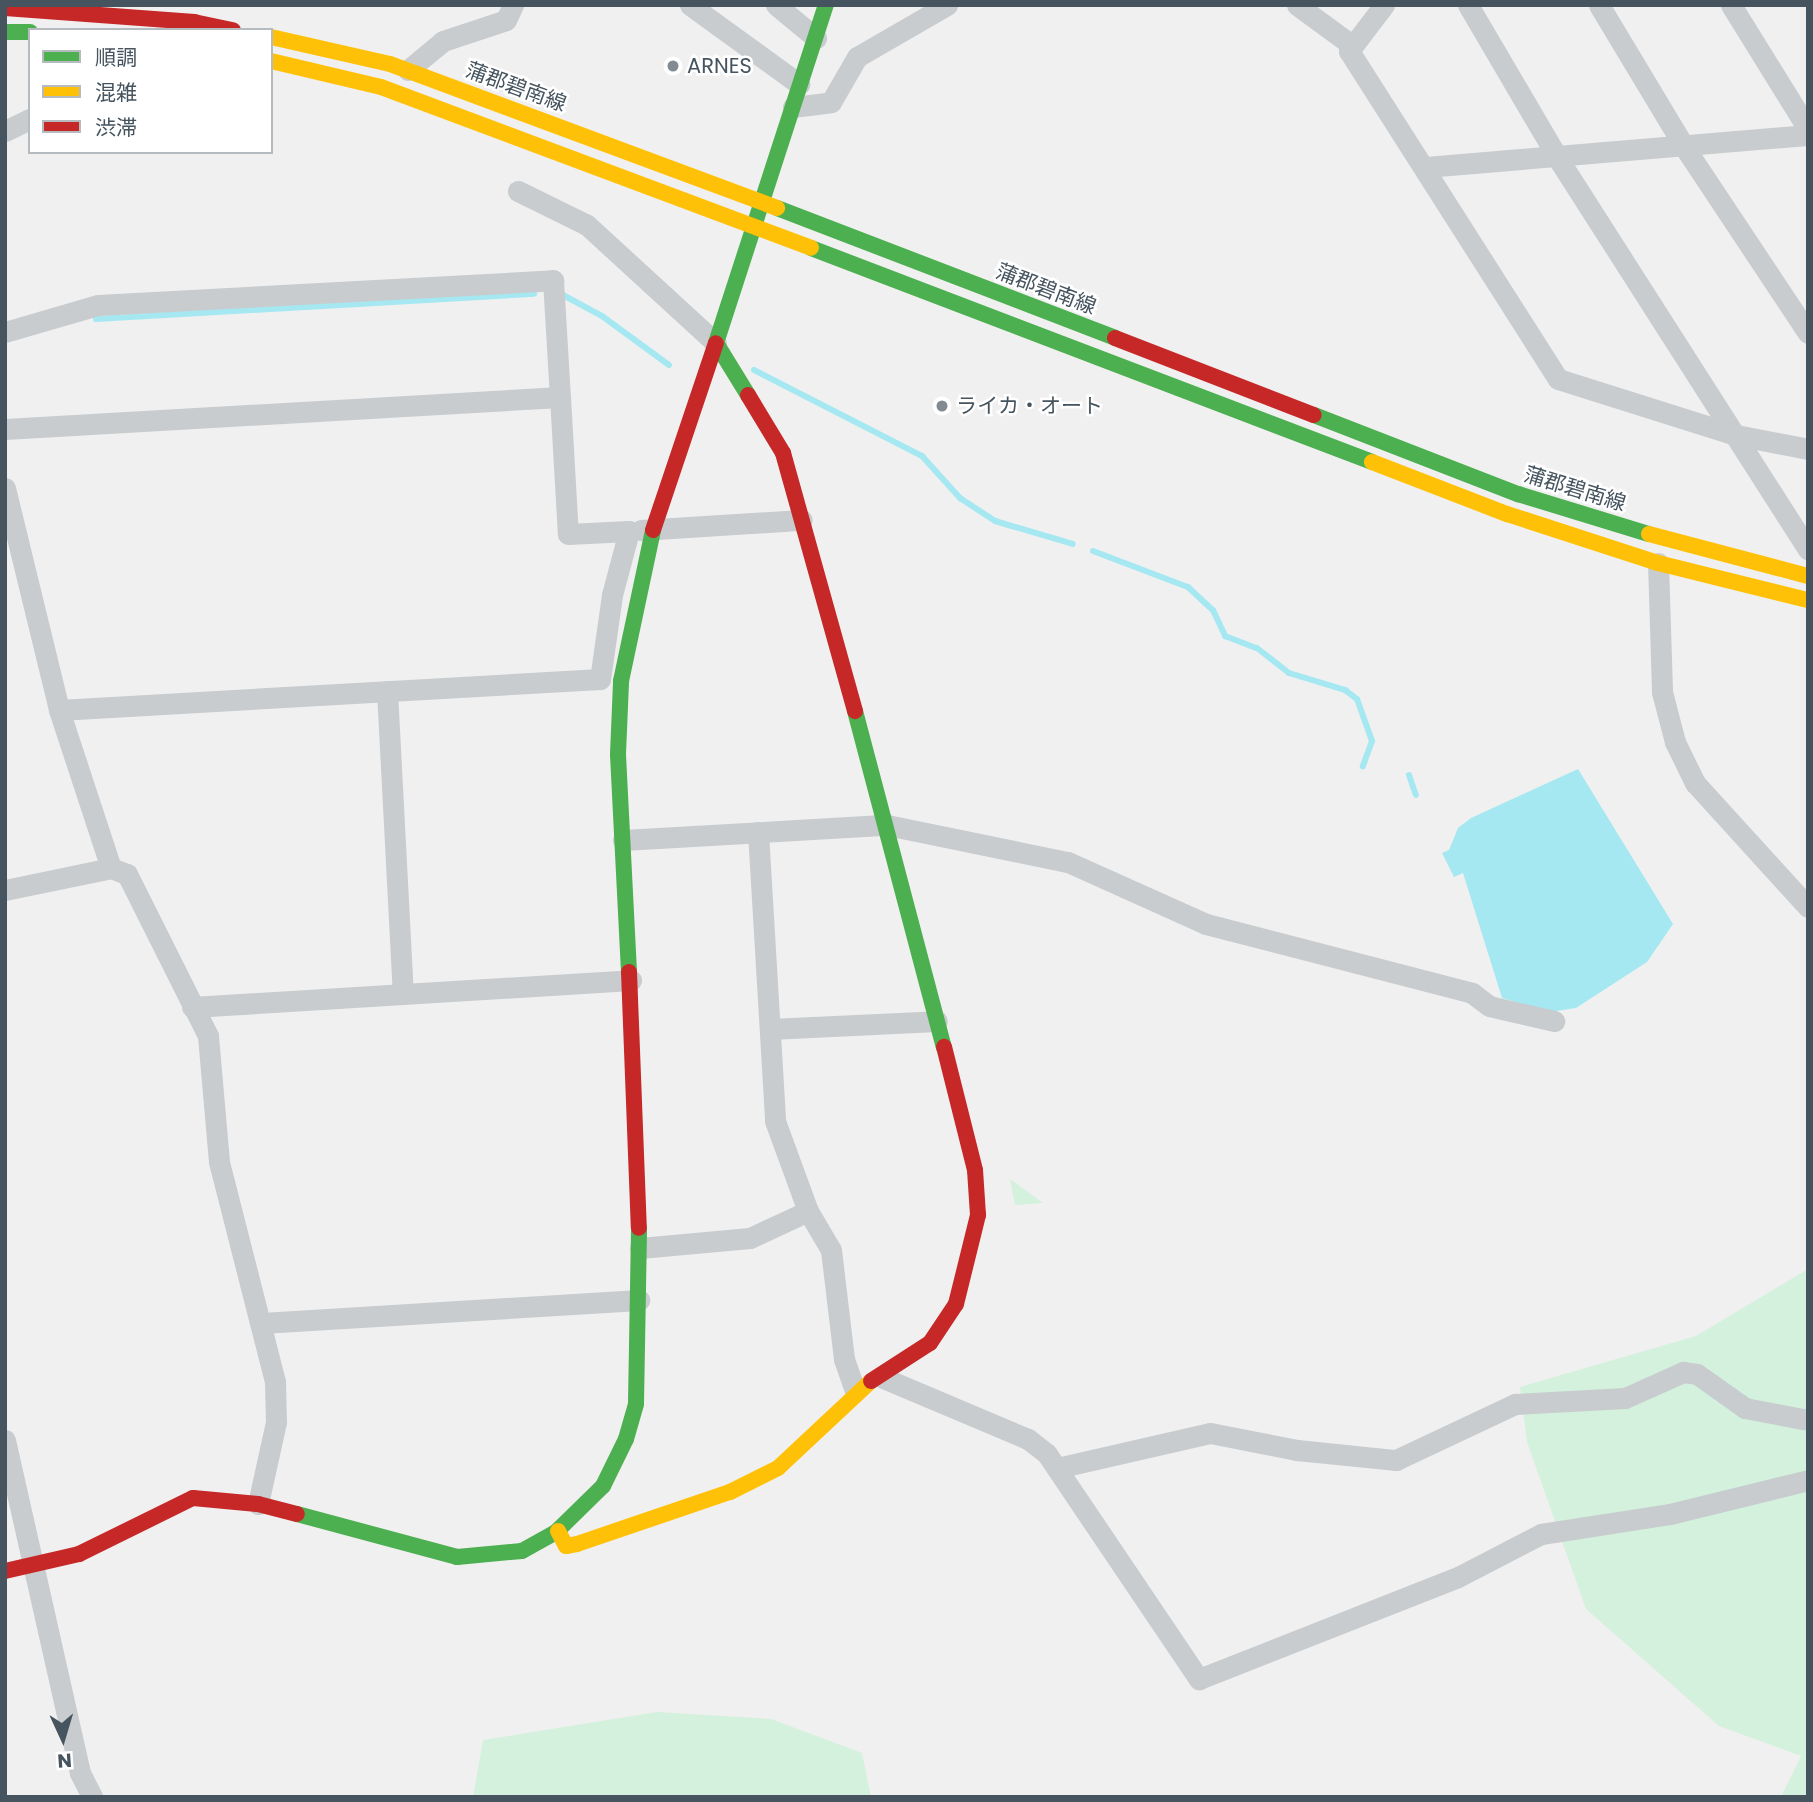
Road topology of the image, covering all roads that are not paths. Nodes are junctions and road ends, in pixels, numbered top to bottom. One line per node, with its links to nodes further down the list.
1 (513, 5): 20 (street)
2 (690, 5): 21 (street)
3 (776, 5): 17 (street)
4 (826, 5): 17 (street)
5 (947, 5): 22 (street)
6 (1297, 5): 18 (street)
7 (1384, 5): 18 (street)
8 (1468, 5): 28 (street)
9 (1599, 5): 27 (street)
10 (1731, 5): 24 (street)
11 (5, 8): 12 (street)
12 (187, 14): 13 (street)
13 (227, 28)
14 (5, 32): 15 (street)
15 (28, 32)
16 (273, 37): 20 (street, 蒲郡碧南線)
17 (817, 38): 21 (street)
18 (1353, 46): 29 (street)
19 (273, 61): 32 (street, 蒲郡碧南線)
20 (408, 70): 31 (street, 蒲郡碧南線)
21 (799, 85): 22 (street)
22 (793, 107): 31 (street)
23 (28, 120): 25 (street)
24 (1808, 129)
25 (5, 131)
26 (1808, 135): 27 (street)
27 (1685, 148): 28 (street); 34 (street)
28 (1557, 157): 29 (street); 38 (street)
29 (1426, 167): 38 (street)
30 (519, 191): 35 (street)
31 (760, 200): 32 (street); 46 (street, 蒲郡碧南線)
32 (753, 225): 35 (street); 45 (street, 蒲郡碧南線)
33 (5, 332): 36 (street)
34 (1808, 333)
35 (716, 343): 41 (street); 42 (street)
36 (560, 397): 37 (street); 43 (street)
37 (5, 429)
38 (1736, 435): 39 (street); 44 (street)
39 (1808, 449)
40 (5, 488): 49 (street)
41 (802, 520): 42 (street); 50 (street)
42 (653, 529): 43 (street); 52 (street)
43 (629, 531): 48 (street)
44 (1808, 550)
45 (1658, 563): 47 (street, 蒲郡碧南線); 55 (street)
46 (1808, 576)
47 (1808, 600)
48 (387, 691): 49 (street); 57 (street)
49 (59, 710): 53 (street)
50 (887, 825): 51 (street); 59 (street); 60 (street)
51 (758, 832): 52 (street); 61 (street)
52 (623, 840): 56 (street)
53 (111, 868): 54 (street); 58 (street)
54 (5, 890)
55 (1808, 907)
56 (631, 980): 57 (street); 63 (street)
57 (403, 994): 58 (street)
58 (192, 1007): 65 (street)
59 (937, 1021): 61 (street); 66 (street)
60 (1554, 1021)
61 (770, 1029): 62 (street)
62 (808, 1211): 63 (street); 67 (street)
63 (640, 1248): 64 (street)
64 (639, 1300): 65 (street); 73 (street)
65 (262, 1323): 72 (street)
66 (881, 1377): 67 (street); 70 (street)
67 (855, 1391): 73 (street)
68 (1808, 1420): 70 (street)
69 (5, 1440): 74 (street)
70 (1057, 1468): 71 (street)
71 (1808, 1480)
72 (258, 1504): 73 (street); 74 (street)
73 (558, 1531)
74 (33, 1567): 75 (street); 76 (street)
75 (5, 1570)
76 (92, 1797)

